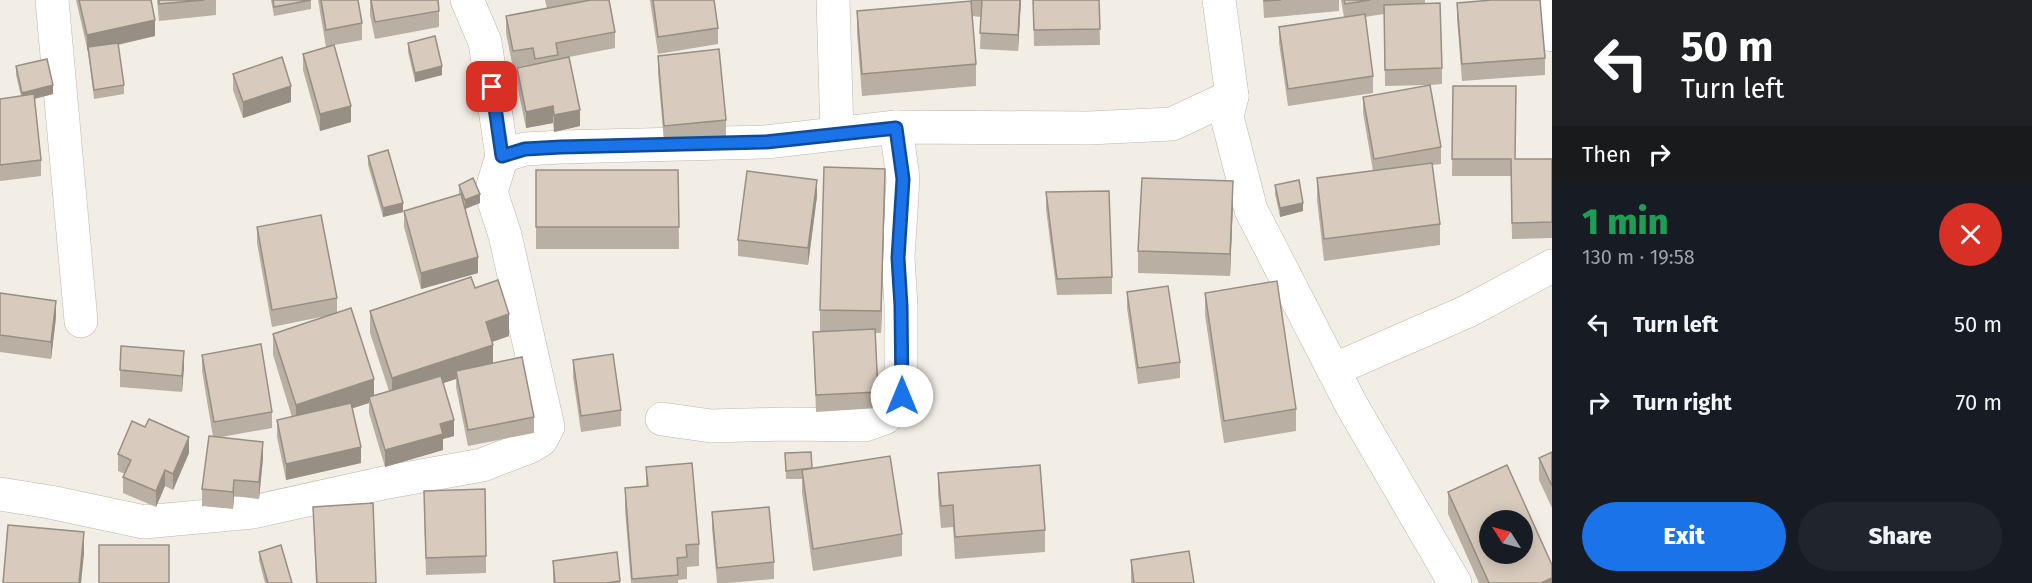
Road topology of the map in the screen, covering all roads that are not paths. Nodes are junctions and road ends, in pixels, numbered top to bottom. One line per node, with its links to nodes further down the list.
1 (52, 0): 12 (street)
2 (467, 0): 10 (street)
3 (832, 0): 9 (street)
4 (1219, 0): 7 (street)
5 (1548, 0): 6 (street)
6 (1552, 35)
7 (1232, 96): 8 (street); 13 (street)
8 (896, 128): 9 (street); 14 (street)
9 (837, 133): 10 (street)
10 (502, 156): 15 (street)
11 (1552, 266): 13 (street)
12 (81, 321)
13 (1334, 370): 16 (street)
14 (662, 419)
15 (0, 494)
16 (1455, 583)

